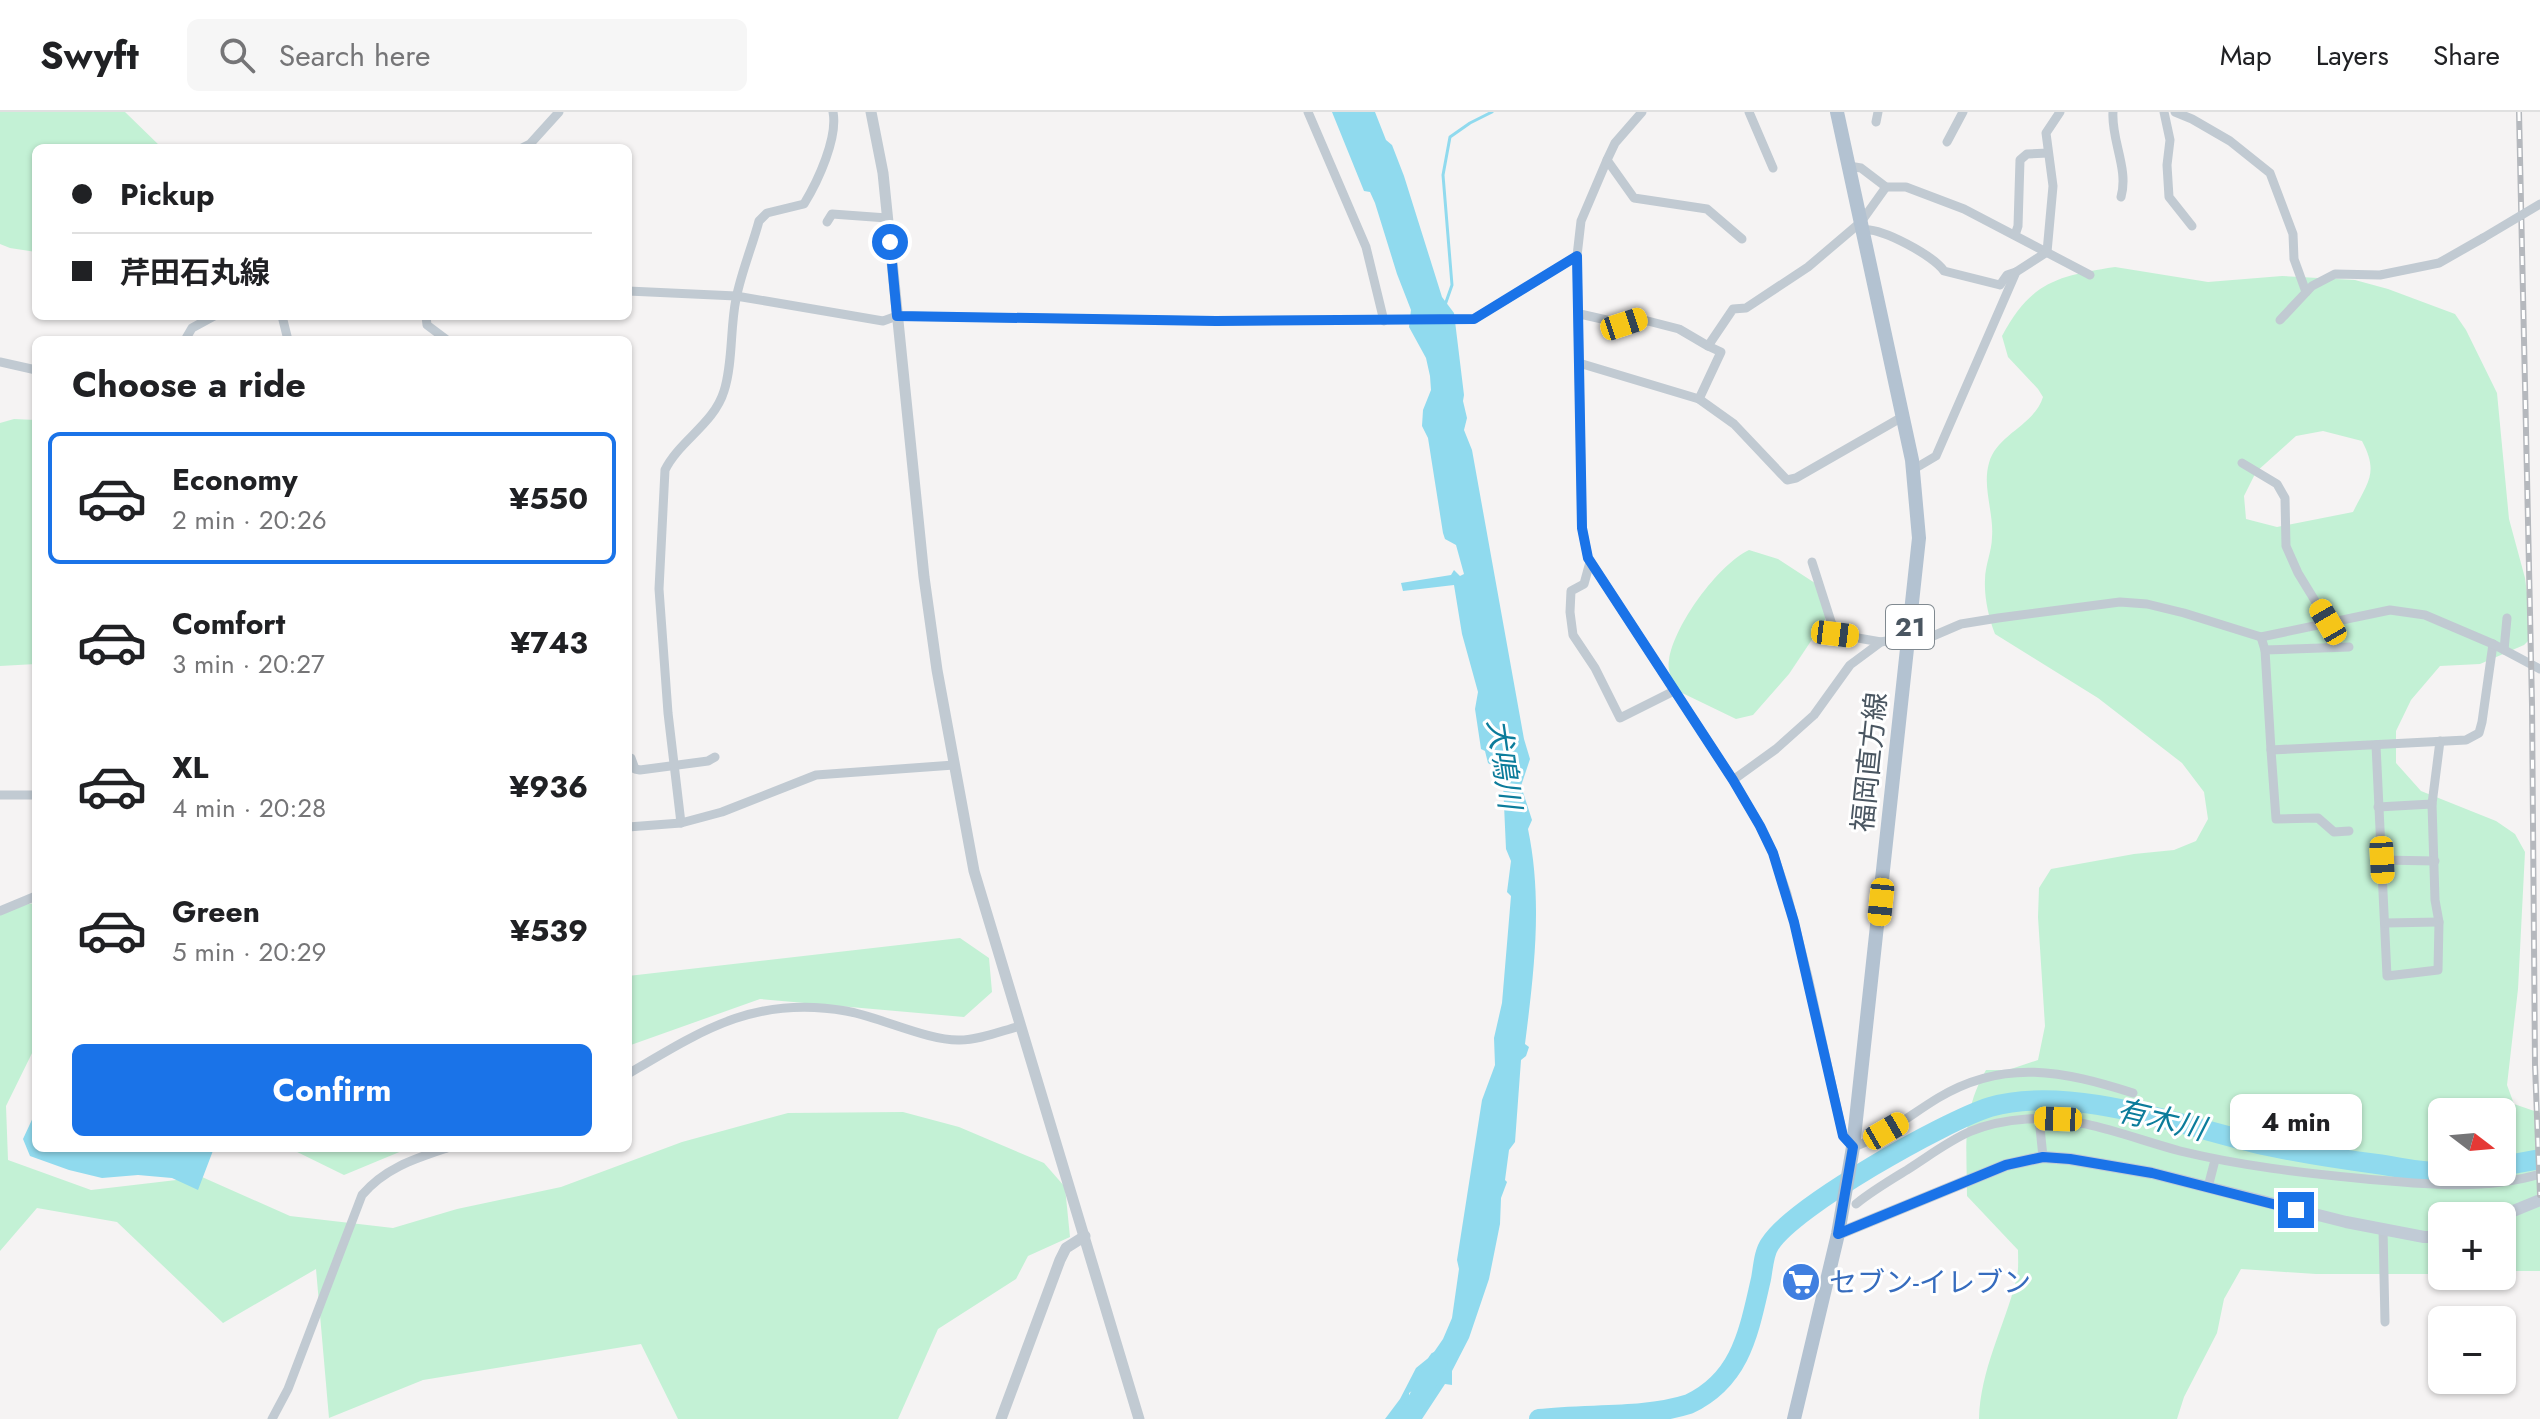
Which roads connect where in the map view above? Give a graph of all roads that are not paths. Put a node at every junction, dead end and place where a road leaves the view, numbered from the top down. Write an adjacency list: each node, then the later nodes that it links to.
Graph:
1 (559, 112): 14 (street)
2 (833, 112): 34 (street)
3 (871, 112): 22 (street)
4 (1308, 112): 40 (street)
5 (1642, 112): 16 (street)
6 (1749, 112): 18 (street)
7 (1837, 112): 17 (main road, 福岡直方線 / 21)
8 (1963, 112): 13 (street)
9 (2060, 112): 15 (street)
10 (2113, 112): 20 (street)
11 (2164, 112): 25 (street)
12 (2175, 112): 33 (street)
13 (1947, 142)
14 (530, 144)
15 (2048, 153): 26 (street); 28 (street)
16 (1607, 160): 27 (street); 29 (street)
17 (1849, 166): 19 (street); 24 (main road, 福岡直方線 / 21)
18 (1773, 168)
19 (1886, 187): 24 (street); 26 (street)
20 (2121, 197)
21 (2540, 204): 33 (street, bridge)
22 (887, 218): 23 (street); 36 (street)
23 (827, 222)
24 (1862, 226): 30 (street); 43 (street); 48 (main road, 福岡直方線 / 21)
25 (2192, 226)
26 (2015, 235): 28 (street)
27 (1742, 239)
28 (2047, 252): 30 (street); 31 (street)
29 (1577, 256): 35 (street); 40 (street)
30 (2016, 272): 50 (street)
31 (2090, 275)
32 (632, 291): 34 (street)
33 (2306, 292): 39 (street)
34 (736, 296): 36 (street); 69 (street)
35 (1580, 314): 43 (street); 45 (street)
36 (897, 316): 40 (street); 70 (street)
37 (207, 320): 41 (street)
38 (426, 320): 42 (street)
39 (2280, 320)
40 (1384, 321)
41 (187, 336)
42 (442, 336)
43 (1708, 346): 47 (street)
44 (0, 362): 46 (street)
45 (1579, 363): 47 (street); 51 (street)
46 (32, 369)
47 (1699, 399): 48 (street)
48 (1904, 416): 50 (main road, 福岡直方線 / 21)
49 (2242, 463): 54 (street)
50 (1914, 469): 57 (main road, 福岡直方線 / 21)
51 (1590, 562): 63 (street); 63 (street)
52 (1812, 562): 56 (street)
53 (2507, 618): 61 (street)
54 (2328, 622): 55 (street); 58 (street)
55 (2261, 637): 57 (street); 60 (street)
56 (1881, 642): 57 (street); 71 (street)
57 (1908, 642): 90 (main road, 福岡直方線 / 21)
58 (2493, 644): 61 (street); 64 (street)
59 (2349, 647): 60 (street)
60 (2265, 650): 66 (street)
61 (2504, 650): 62 (street)
62 (2540, 669)
63 (1674, 691): 71 (street)
64 (2440, 741): 65 (street); 74 (street)
65 (2376, 745): 66 (street); 75 (street)
66 (2271, 750): 78 (street)
67 (715, 757): 69 (street)
68 (632, 761): 69 (street)
69 (674, 764): 76 (street)
70 (954, 765): 76 (street); 85 (street)
71 (1733, 780): 90 (street)
72 (0, 795): 73 (street)
73 (32, 795)
74 (2432, 804): 75 (street); 80 (street)
75 (2378, 807): 79 (street)
76 (681, 823): 77 (street)
77 (632, 827)
78 (2349, 831)
79 (2382, 860): 80 (street); 84 (street)
80 (2435, 861): 83 (street)
81 (32, 898): 82 (street)
82 (0, 911)
83 (2439, 922): 84 (street); 84 (street)
84 (2385, 923)
85 (1020, 1026): 86 (street); 100 (street)
86 (632, 1072)
87 (2133, 1093): 90 (street)
88 (2039, 1118): 91 (street); 92 (street); 96 (street)
89 (436, 1152): 103 (street)
90 (1852, 1153): 99 (main road, 福岡直方線 / 21)
91 (2043, 1157): 94 (main road); 99 (main road)
92 (2215, 1160): 93 (street); 94 (street)
93 (2540, 1174)
94 (2208, 1187): 98 (main road)
95 (2540, 1200): 97 (main road)
96 (1856, 1204)
97 (2516, 1210)
98 (2383, 1229): 101 (main road); 102 (street)
99 (1838, 1234): 106 (main road, 福岡直方線 / 21)
100 (1085, 1236): 104 (street); 105 (street)
101 (2428, 1237)
102 (2385, 1322)
103 (272, 1419)
104 (1001, 1419)
105 (1139, 1419)
106 (1794, 1419)

